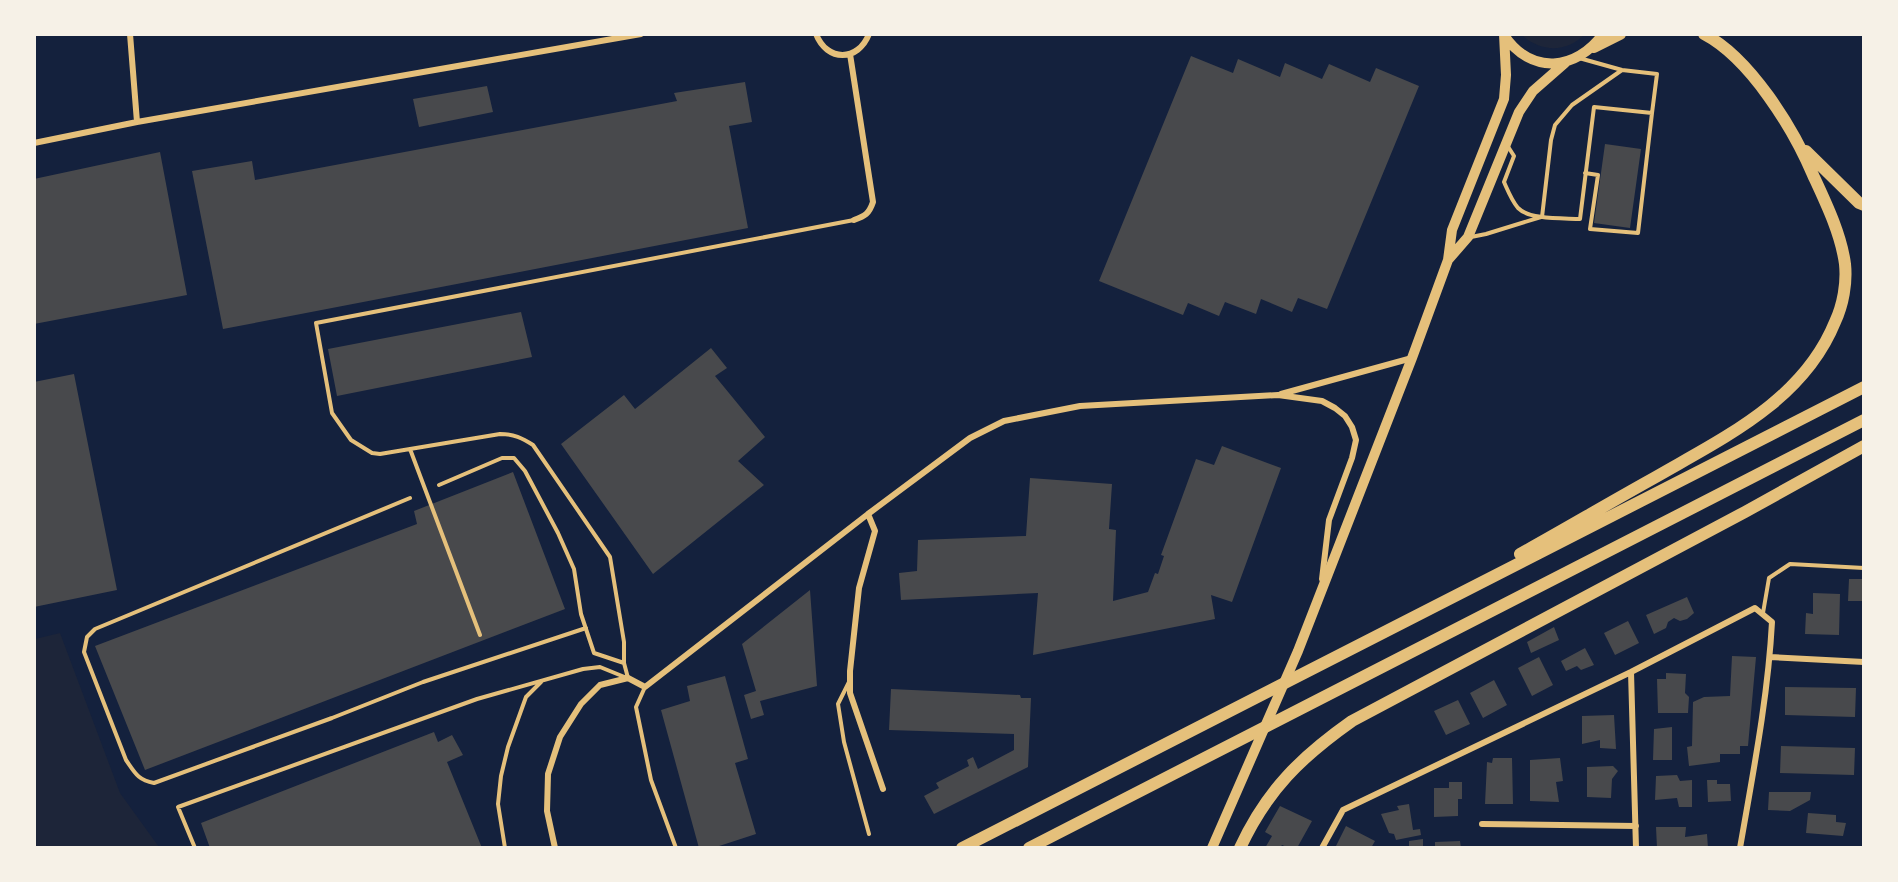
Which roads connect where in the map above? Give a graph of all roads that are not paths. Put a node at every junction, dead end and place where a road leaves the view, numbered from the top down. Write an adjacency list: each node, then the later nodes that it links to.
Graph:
1 (130, 34): 15 (street)
2 (641, 34): 15 (street)
3 (816, 34): 10 (street)
4 (869, 34): 10 (street)
5 (1504, 34): 12 (main road); 24 (main road)
6 (1603, 34): 9 (main road)
7 (1620, 34): 9 (highway)
8 (1704, 34): 18 (highway)
9 (1594, 47): 11 (main road)
10 (850, 54): 22 (street)
11 (1578, 58): 12 (main road); 13 (lane)
12 (1565, 63): 17 (main road)
13 (1622, 70): 14 (lane); 21 (lane)
14 (1652, 113): 19 (lane); 19 (lane)
15 (137, 122): 16 (street)
16 (34, 143)
17 (1506, 144): 21 (lane); 23 (main road)
18 (1800, 145): 20 (highway); 36 (highway)
19 (1585, 173): 21 (lane)
20 (1863, 205)
21 (1542, 217): 23 (lane)
22 (854, 220): 30 (lane)
23 (1468, 237): 24 (main road)
24 (1448, 260): 25 (main road)
25 (1412, 358): 27 (street); 35 (main road)
26 (1863, 387): 36 (highway)
27 (1278, 395): 33 (street); 35 (street)
28 (1863, 420): 57 (highway)
29 (1863, 446): 59 (highway)
30 (410, 449): 39 (lane); 42 (lane)
31 (439, 485): 38 (lane)
32 (410, 498): 38 (lane)
33 (868, 514): 45 (street); 47 (street)
34 (1863, 568): 37 (lane)
35 (1320, 592): 58 (main road)
36 (1443, 603): 56 (highway)
37 (1763, 614): 40 (street); 43 (street)
38 (586, 628): 42 (lane)
39 (480, 635)
40 (1770, 657): 41 (street); 62 (street)
41 (1863, 662)
42 (624, 663): 44 (lane)
43 (1631, 672): 50 (street); 60 (street)
44 (628, 678): 46 (lane); 47 (street); 54 (street)
45 (850, 681): 48 (street); 51 (lane)
46 (542, 682): 52 (lane); 53 (lane)
47 (645, 687): 55 (lane)
48 (883, 789)
49 (1482, 824): 50 (street)
50 (1636, 826): 61 (street)
51 (869, 834)
52 (195, 848)
53 (506, 848)
54 (555, 848)
55 (676, 848)
56 (962, 848)
57 (1029, 848)
58 (1212, 848)
59 (1240, 848)
60 (1322, 848)
61 (1636, 848)
62 (1740, 848)

